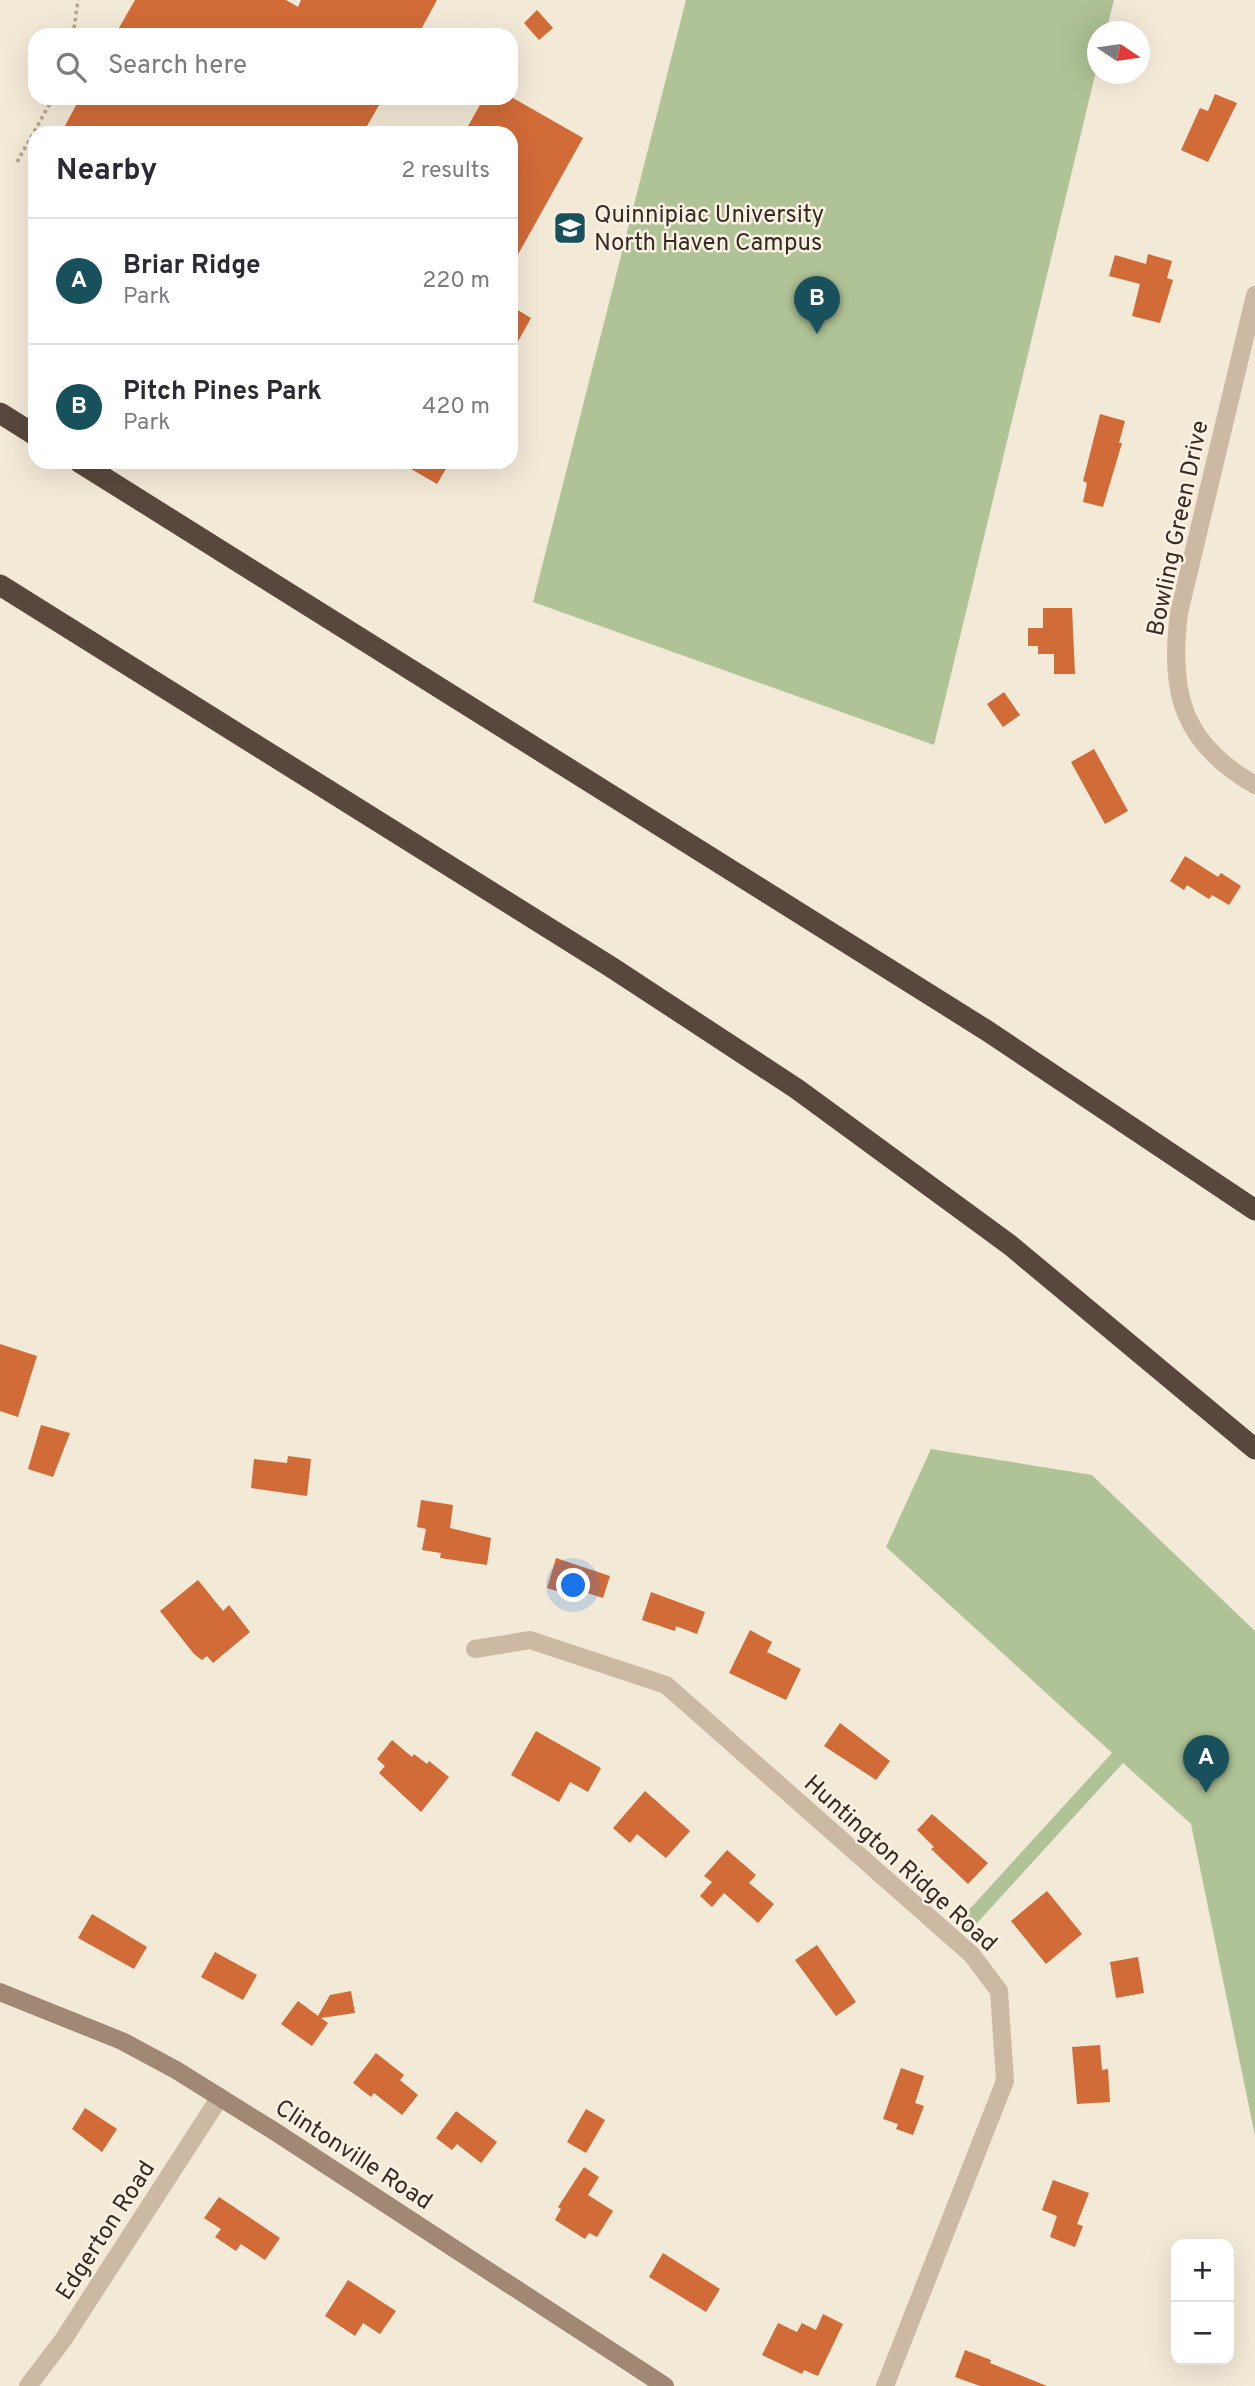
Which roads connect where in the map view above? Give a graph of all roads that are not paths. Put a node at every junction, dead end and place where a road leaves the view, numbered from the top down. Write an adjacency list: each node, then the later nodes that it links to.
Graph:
1 (1255, 295): 6 (street, Bowling Green Drive)
2 (0, 413): 3 (highway)
3 (28, 431)
4 (90, 469): 7 (highway)
5 (0, 585): 8 (highway)
6 (1255, 785)
7 (1255, 1210)
8 (1255, 1449)
9 (475, 1649): 14 (street, Huntington Ridge Road)
10 (0, 1992): 11 (street, Clintonville Road)
11 (220, 2096): 12 (street, Edgerton Road); 13 (street, Clintonville Road)
12 (28, 2386)
13 (665, 2386)
14 (885, 2386)

